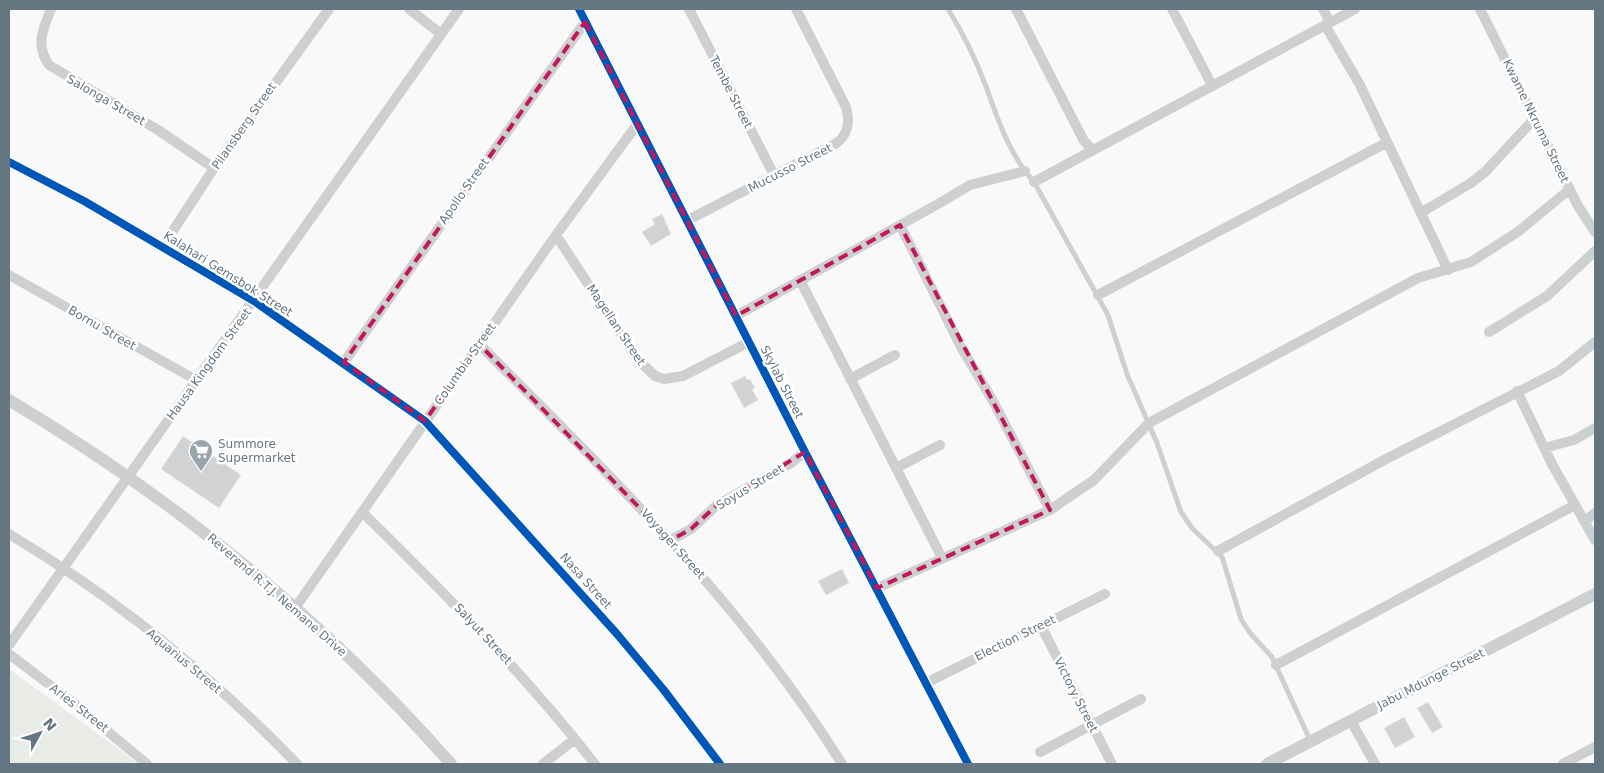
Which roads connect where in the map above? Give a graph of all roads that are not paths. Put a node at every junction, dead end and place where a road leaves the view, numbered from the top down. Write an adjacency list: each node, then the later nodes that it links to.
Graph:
1 (51, 9): 23 (street, Salonga Street)
2 (329, 9): 23 (street, Pilansberg Street)
3 (409, 9): 16 (street)
4 (459, 9): 16 (street, Hausa Kingdom Street)
5 (579, 9): 14 (street, Skylab Street)
6 (688, 9): 25 (street, Tembe Street)
7 (796, 9): 25 (street, Mucusso Street)
8 (948, 9): 24 (lane)
9 (1016, 9): 21 (street)
10 (1172, 9): 17 (street)
11 (1323, 9): 15 (street)
12 (1354, 9): 15 (street)
13 (1480, 9): 18 (street, Kwame Nkruma Street)
14 (585, 22): 19 (street, Skylab Street); 46 (street, Apollo Street)
15 (1327, 24): 17 (street); 20 (street)
16 (441, 34): 39 (street, Hausa Kingdom Street)
17 (1212, 85): 21 (street)
18 (1535, 118): 27 (street, Kwame Nkruma Street); 28 (street)
19 (638, 123): 29 (street, Skylab Street); 32 (street, Columbia Street)
20 (1386, 143): 28 (street); 38 (street)
21 (1092, 148): 26 (street)
22 (9, 162): 33 (street, Kalahari Gemsbok Street)
23 (214, 168): 33 (street, Pilansberg Street)
24 (1024, 171): 26 (lane); 30 (street)
25 (774, 175): 29 (street, Mucusso Street)
26 (1034, 182): 38 (lane)
27 (1570, 189): 31 (street, Kwame Nkruma Street); 35 (street)
28 (1422, 212): 35 (street)
29 (688, 220): 40 (street, Skylab Street)
30 (900, 225): 37 (street); 60 (street)
31 (1595, 232)
32 (556, 235): 42 (street, Magellan Street); 44 (street, Columbia Street)
33 (163, 246): 39 (street, Kalahari Gemsbok Street)
34 (1595, 251): 41 (street)
35 (1448, 270): 52 (street)
36 (9, 275): 48 (street, Bornu Street)
37 (800, 280): 40 (street); 47 (street)
38 (1098, 295): 52 (lane)
39 (254, 301): 46 (street, Kalahari Gemsbok Street); 48 (street, Hausa Kingdom Street)
40 (736, 316): 42 (street, Skylab Street)
41 (1488, 332)
42 (749, 342): 56 (street, Skylab Street)
43 (1595, 342): 49 (street)
44 (480, 344): 51 (street, Columbia Street); 65 (street, Voyager Street)
45 (895, 355): 47 (street)
46 (344, 362): 51 (street, Kalahari Gemsbok Street)
47 (850, 379): 57 (street)
48 (196, 380): 58 (street, Hausa Kingdom Street)
49 (1517, 391): 55 (street); 67 (street)
50 (9, 400): 58 (street, Reverend R.T.J. Nemane Drive)
51 (425, 421): 61 (street, Columbia Street); 91 (street, Nasa Street)
52 (1149, 423): 60 (street); 67 (lane)
53 (1595, 428): 55 (street)
54 (940, 445): 57 (street)
55 (1544, 448): 59 (street)
56 (805, 452): 65 (street, Soyus Street); 70 (street, Skylab Street)
57 (896, 468): 68 (street)
58 (129, 476): 69 (street, Hausa Kingdom Street); 73 (street, Reverend R.T.J. Nemane Drive)
59 (1575, 506): 63 (street); 77 (street)
60 (1050, 510): 68 (street)
61 (362, 512): 73 (street, Columbia Street); 82 (street, Salyut Street)
62 (1595, 513): 63 (street)
63 (1585, 521): 66 (street)
64 (9, 534): 69 (street, Aquarius Street)
65 (671, 540): 92 (street, Voyager Street)
66 (1595, 540)
67 (1218, 551): 77 (lane)
68 (942, 558): 70 (street)
69 (64, 567): 75 (street, Hausa Kingdom Street); 87 (street, Aquarius Street)
70 (877, 588): 78 (street, Skylab Street)
71 (1104, 594): 74 (street, Election Street)
72 (1595, 594): 80 (street, Jabu Mdunge Street)
73 (296, 608): 88 (street, Reverend R.T.J. Nemane Drive)
74 (1041, 626): 78 (street, Election Street); 81 (street, Victory Street)
75 (9, 645)
76 (9, 654): 86 (street, Aries Street)
77 (1276, 665): 83 (lane)
78 (926, 683): 93 (street, Skylab Street)
79 (1141, 698): 81 (street)
80 (1351, 721): 83 (street, Jabu Mdunge Street); 96 (street)
81 (1092, 725): 85 (street); 94 (street, Victory Street)
82 (575, 739): 89 (street); 90 (street, Salyut Street)
83 (1311, 742): 95 (street, Jabu Mdunge Street)
84 (1595, 747): 97 (street)
85 (1040, 752)
86 (147, 764)
87 (297, 764)
88 (450, 764)
89 (543, 764)
90 (595, 764)
91 (720, 764)
92 (842, 764)
93 (968, 764)
94 (1112, 764)
95 (1267, 764)
96 (1374, 764)
97 (1563, 764)

